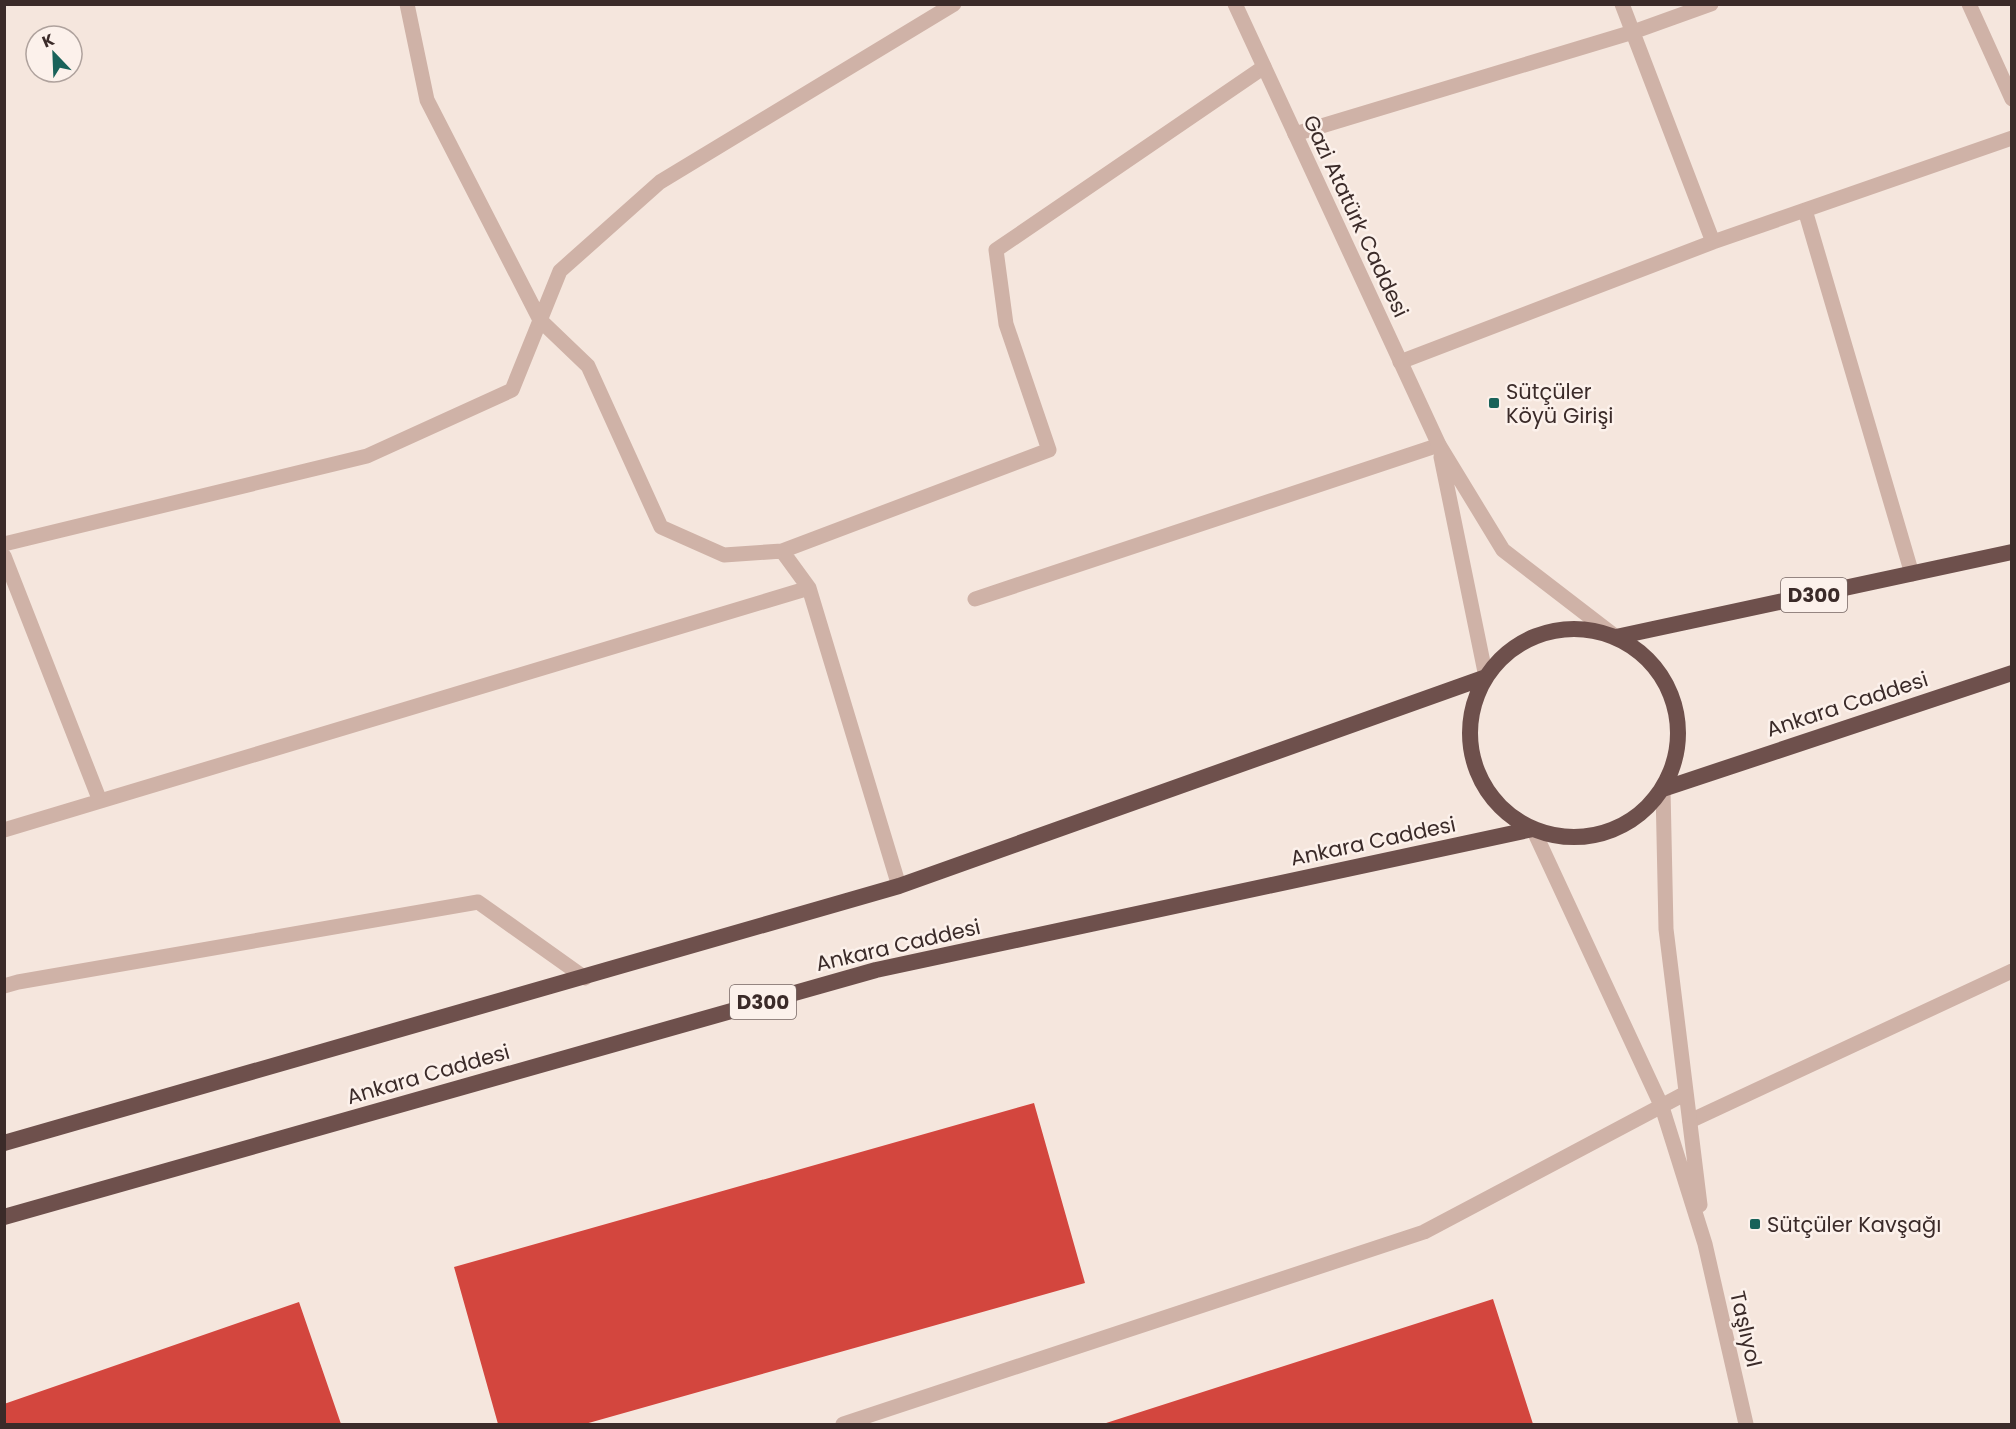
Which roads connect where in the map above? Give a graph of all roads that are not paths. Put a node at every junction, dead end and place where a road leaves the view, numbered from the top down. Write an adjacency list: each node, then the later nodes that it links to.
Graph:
1 (407, 4): 14 (street)
2 (954, 4): 14 (street)
3 (1236, 4): 8 (street, Gazi Atatürk Caddesi)
4 (1622, 4): 7 (street)
5 (1711, 4): 7 (street)
6 (1969, 4): 9 (street)
7 (1633, 32): 10 (street); 13 (street)
8 (1264, 67): 10 (street, Gazi Atatürk Caddesi); 18 (street)
9 (2012, 99)
10 (1295, 134): 15 (street, Gazi Atatürk Caddesi)
11 (2012, 138): 12 (street)
12 (1805, 210): 13 (street); 21 (street)
13 (1713, 242): 15 (street)
14 (540, 320): 17 (street); 18 (street)
15 (1400, 362): 16 (street, Gazi Atatürk Caddesi)
16 (1439, 445): 23 (street); 24 (street); 26 (street)
17 (4, 544)
18 (782, 551): 22 (street)
19 (2012, 552): 21 (highway, Ankara Caddesi / D300)
20 (4, 556): 28 (street)
21 (1912, 574): 24 (highway, Ankara Caddesi / D300)
22 (809, 588): 28 (street); 31 (street)
23 (975, 600)
24 (1616, 637): 26 (highway, Ankara Caddesi / D300); 27 (highway, Ankara Caddesi)
25 (2012, 673): 27 (highway, Ankara Caddesi)
26 (1486, 677): 29 (highway, Ankara Caddesi); 31 (highway, Ankara Caddesi / D300)
27 (1663, 789): 29 (highway, Ankara Caddesi / D300); 35 (street)
28 (100, 801): 30 (street)
29 (1533, 829): 36 (street); 39 (highway, Ankara Caddesi / D300)
30 (4, 830)
31 (899, 886): 33 (highway, Ankara Caddesi / D300)
32 (2012, 971): 37 (street)
33 (585, 978): 34 (street); 38 (highway, Ankara Caddesi / D300)
34 (4, 986)
35 (1686, 1093): 36 (street); 37 (street)
36 (1662, 1107): 40 (street); 41 (street)
37 (1689, 1121): 40 (street)
38 (4, 1143)
39 (4, 1217)
40 (1705, 1244): 42 (street, Taşlıyol)
41 (843, 1425)
42 (1746, 1425)

